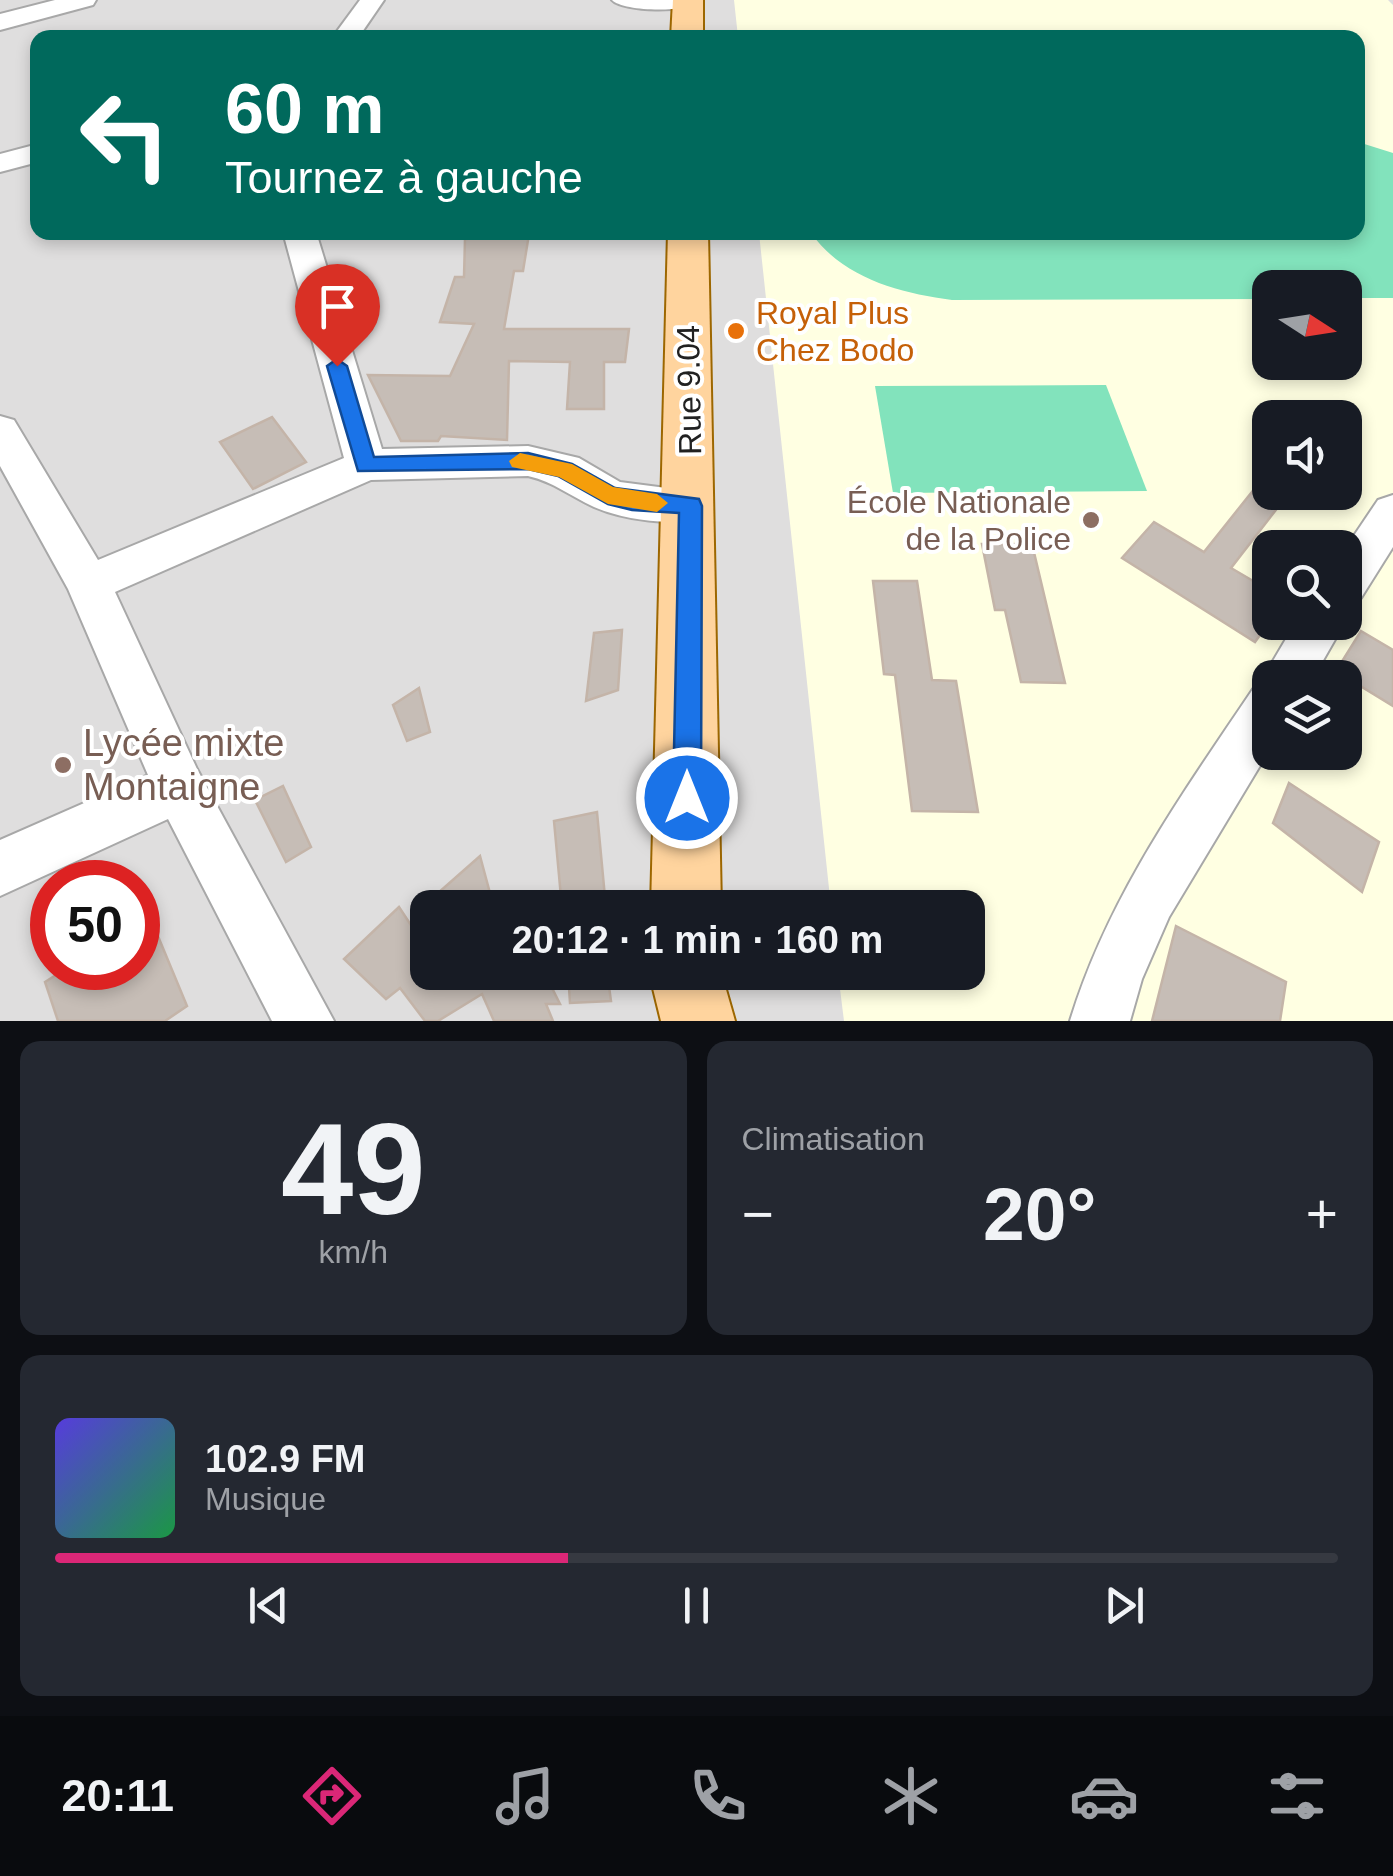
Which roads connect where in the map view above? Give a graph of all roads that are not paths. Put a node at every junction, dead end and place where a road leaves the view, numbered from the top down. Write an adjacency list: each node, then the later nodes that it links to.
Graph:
1 (84, 0): 5 (street)
2 (372, 0): 6 (street)
3 (624, 0): 4 (street)
4 (688, 0): 7 (main road)
5 (0, 22)
6 (351, 30)
7 (688, 30)
8 (30, 154): 9 (street)
9 (0, 163)
10 (301, 240): 13 (street)
11 (688, 240): 14 (main road, Rue 9.04)
12 (5, 452): 17 (street)
13 (366, 465): 14 (street); 17 (street)
14 (690, 506): 21 (main road, Rue 9.04)
15 (1393, 512): 16 (street)
16 (1362, 559)
17 (88, 584): 19 (street)
18 (1252, 734): 27 (street)
19 (179, 788): 20 (street); 24 (street)
20 (0, 868)
21 (686, 890)
22 (680, 990): 25 (main road)
23 (690, 990): 26 (main road)
24 (300, 1014)
25 (672, 1021)
26 (698, 1021)
27 (1100, 1021)

